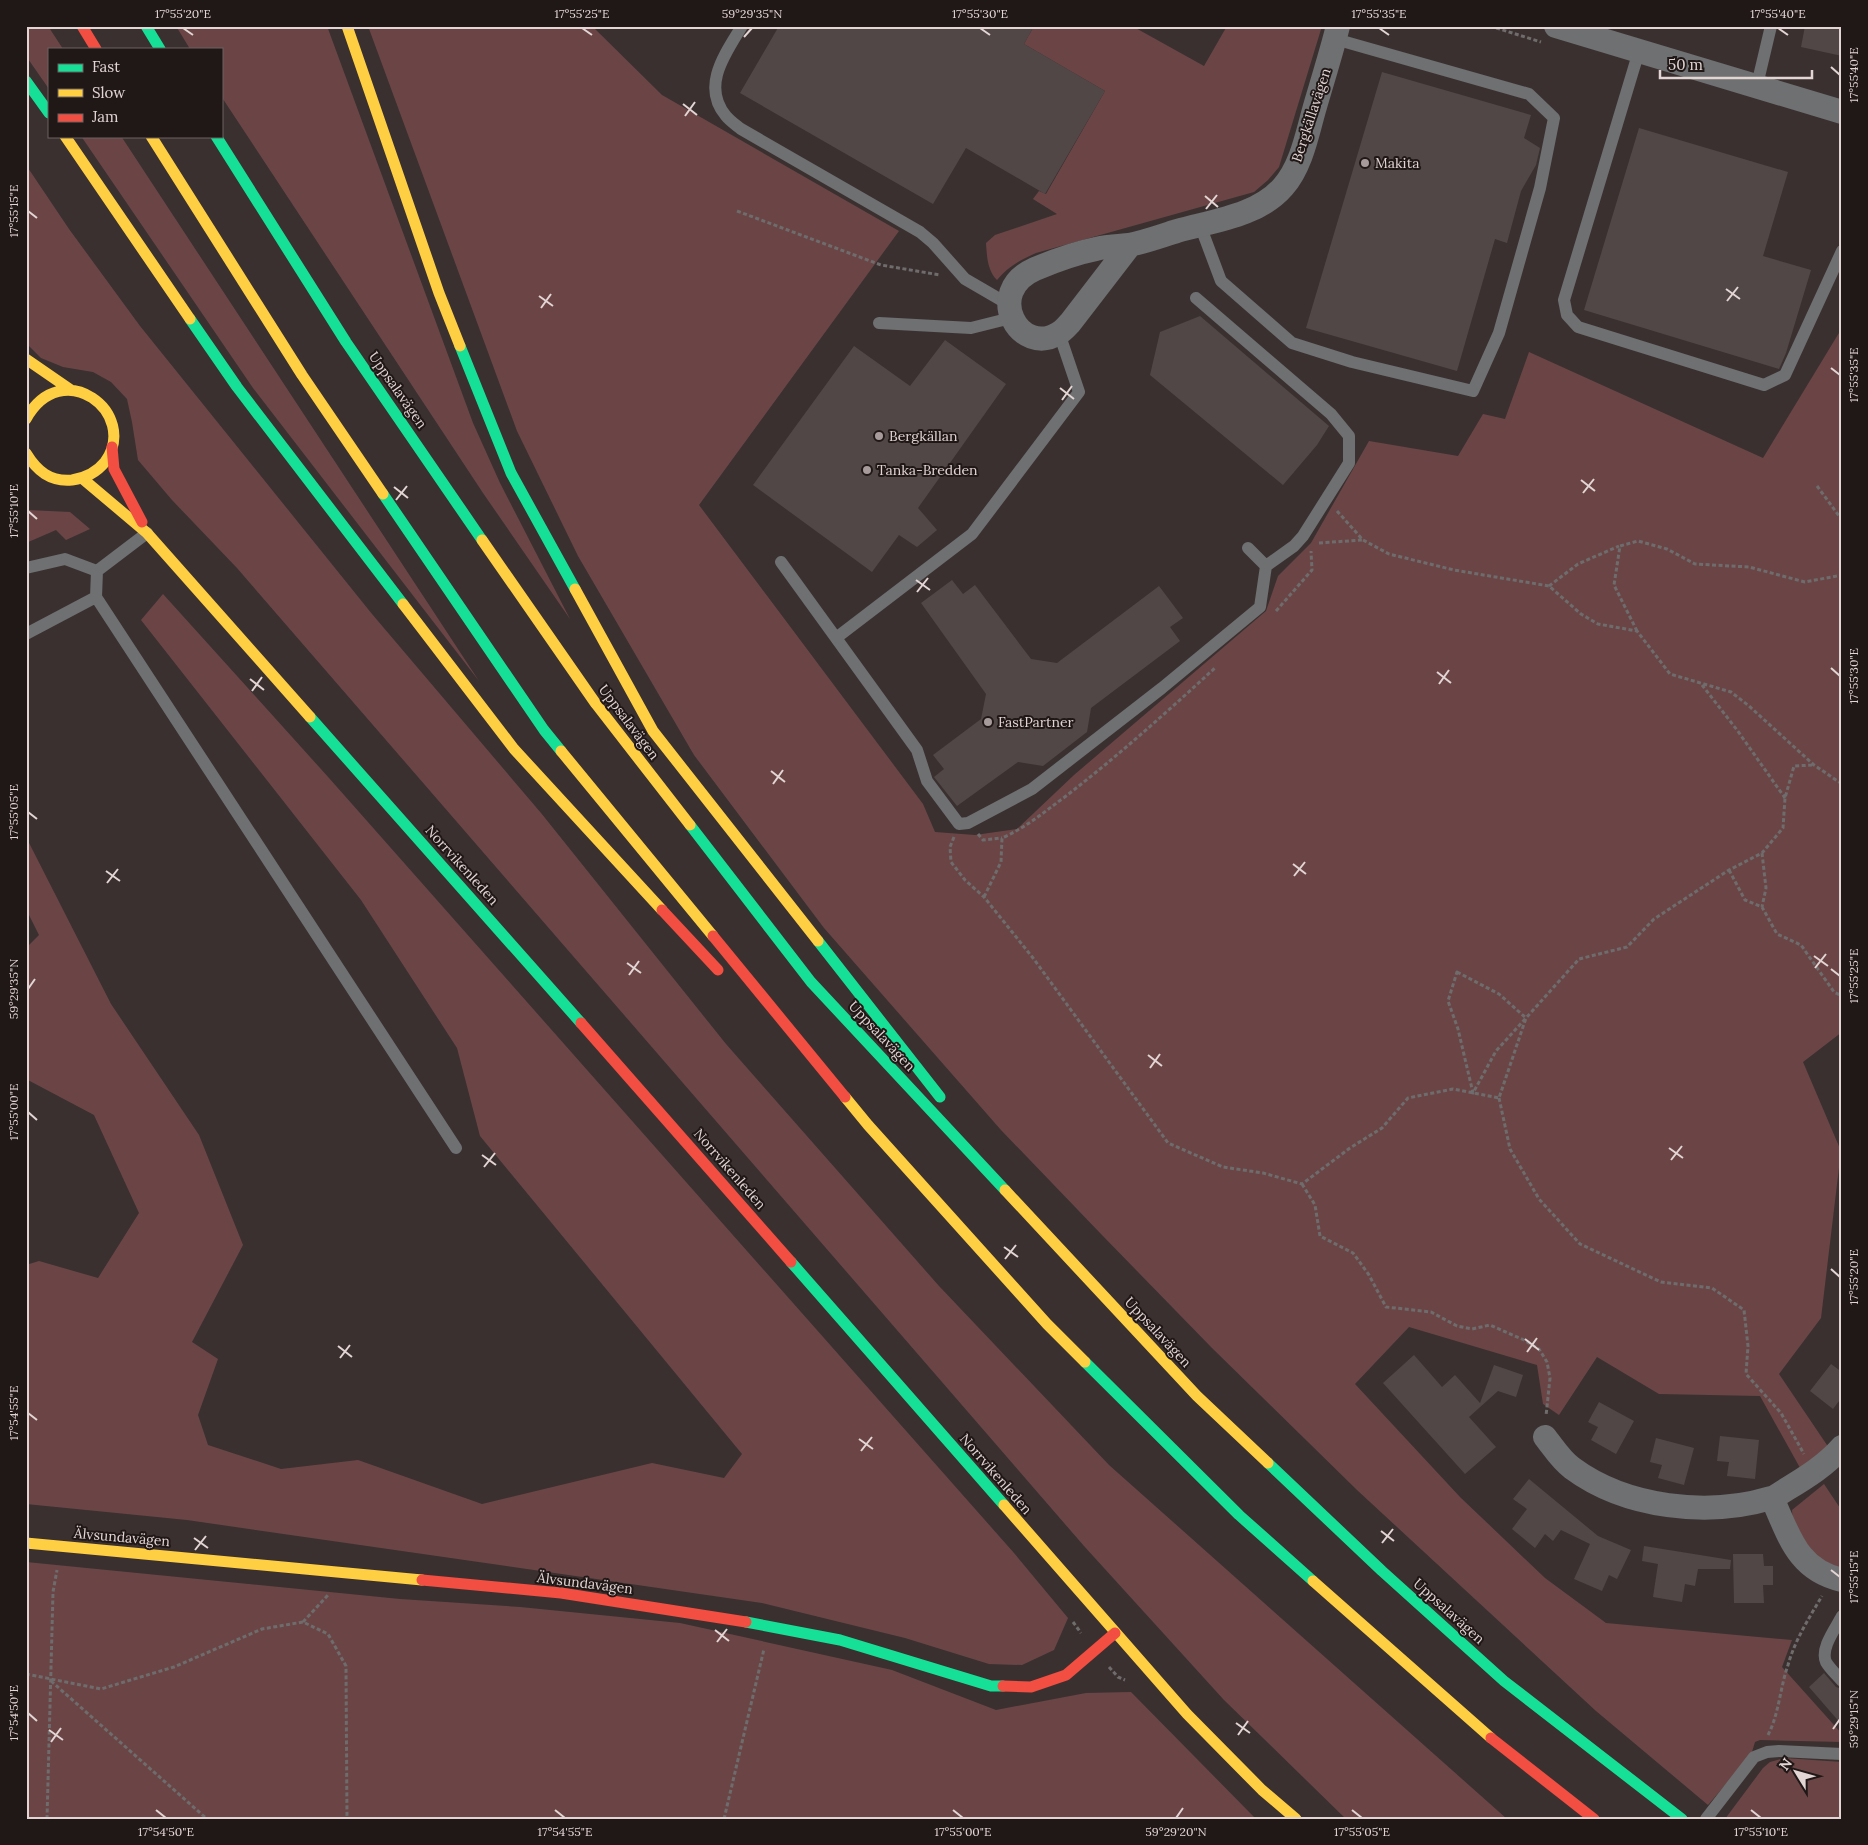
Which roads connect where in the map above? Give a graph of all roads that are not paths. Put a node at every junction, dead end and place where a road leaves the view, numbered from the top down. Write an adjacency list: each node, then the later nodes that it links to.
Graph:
1 (82, 26): 8 (main road)
2 (146, 26): 9 (main road)
3 (347, 26): 44 (main road)
4 (742, 26): 22 (lane)
5 (1556, 26): 10 (street)
6 (1771, 26): 12 (lane)
7 (1337, 32): 18 (street, Bergkällavägen); 18 (lane)
8 (95, 48)
9 (159, 48)
10 (1639, 51): 12 (street); 20 (lane)
11 (26, 81): 13 (main road)
12 (1757, 85): 14 (street)
13 (48, 112)
14 (1842, 112)
15 (66, 138): 42 (main road)
16 (153, 138): 45 (main road)
17 (217, 138): 48 (main road, Uppsalavägen)
18 (1200, 225): 19 (street, Bergkällavägen)
19 (1130, 245): 22 (street, Bergkällavägen); 24 (street)
20 (1842, 252)
21 (1196, 298): 36 (lane)
22 (1010, 311): 23 (lane); 24 (street)
23 (878, 323)
24 (1059, 334): 41 (lane)
25 (26, 359): 26 (main road, Norrvikenleden)
26 (71, 390): 27 (main road); 28 (main road, Norrvikenleden)
27 (26, 419)
28 (112, 448): 32 (main road); 33 (main road, Norrvikenleden)
29 (26, 453): 30 (main road)
30 (52, 478): 31 (main road); 32 (main road)
31 (35, 479)
32 (83, 479): 33 (main road, Norrvikenleden)
33 (147, 533): 38 (lane); 55 (main road, Norrvikenleden)
34 (1248, 548): 36 (lane)
35 (781, 562): 41 (lane)
36 (1266, 566): 41 (lane)
37 (26, 568): 38 (lane)
38 (97, 572): 39 (lane)
39 (96, 596): 40 (lane); 47 (lane)
40 (26, 634)
41 (836, 638)
42 (728, 980)
43 (774, 1029): 45 (main road)
44 (946, 1105)
45 (868, 1125): 59 (main road)
46 (971, 1136): 48 (main road)
47 (456, 1148)
48 (1056, 1246): 60 (main road, Uppsalavägen)
49 (1545, 1437): 51 (street)
50 (1842, 1448): 51 (street)
51 (1772, 1498): 53 (street)
52 (26, 1543): 55 (main road, Älvsundavägen)
53 (1837, 1579)
54 (1842, 1616): 56 (lane)
55 (1115, 1633): 58 (main road, Norrvikenleden)
56 (1842, 1681)
57 (1842, 1754): 61 (lane)
58 (1296, 1819)
59 (1594, 1819)
60 (1682, 1819)
61 (1706, 1819)

